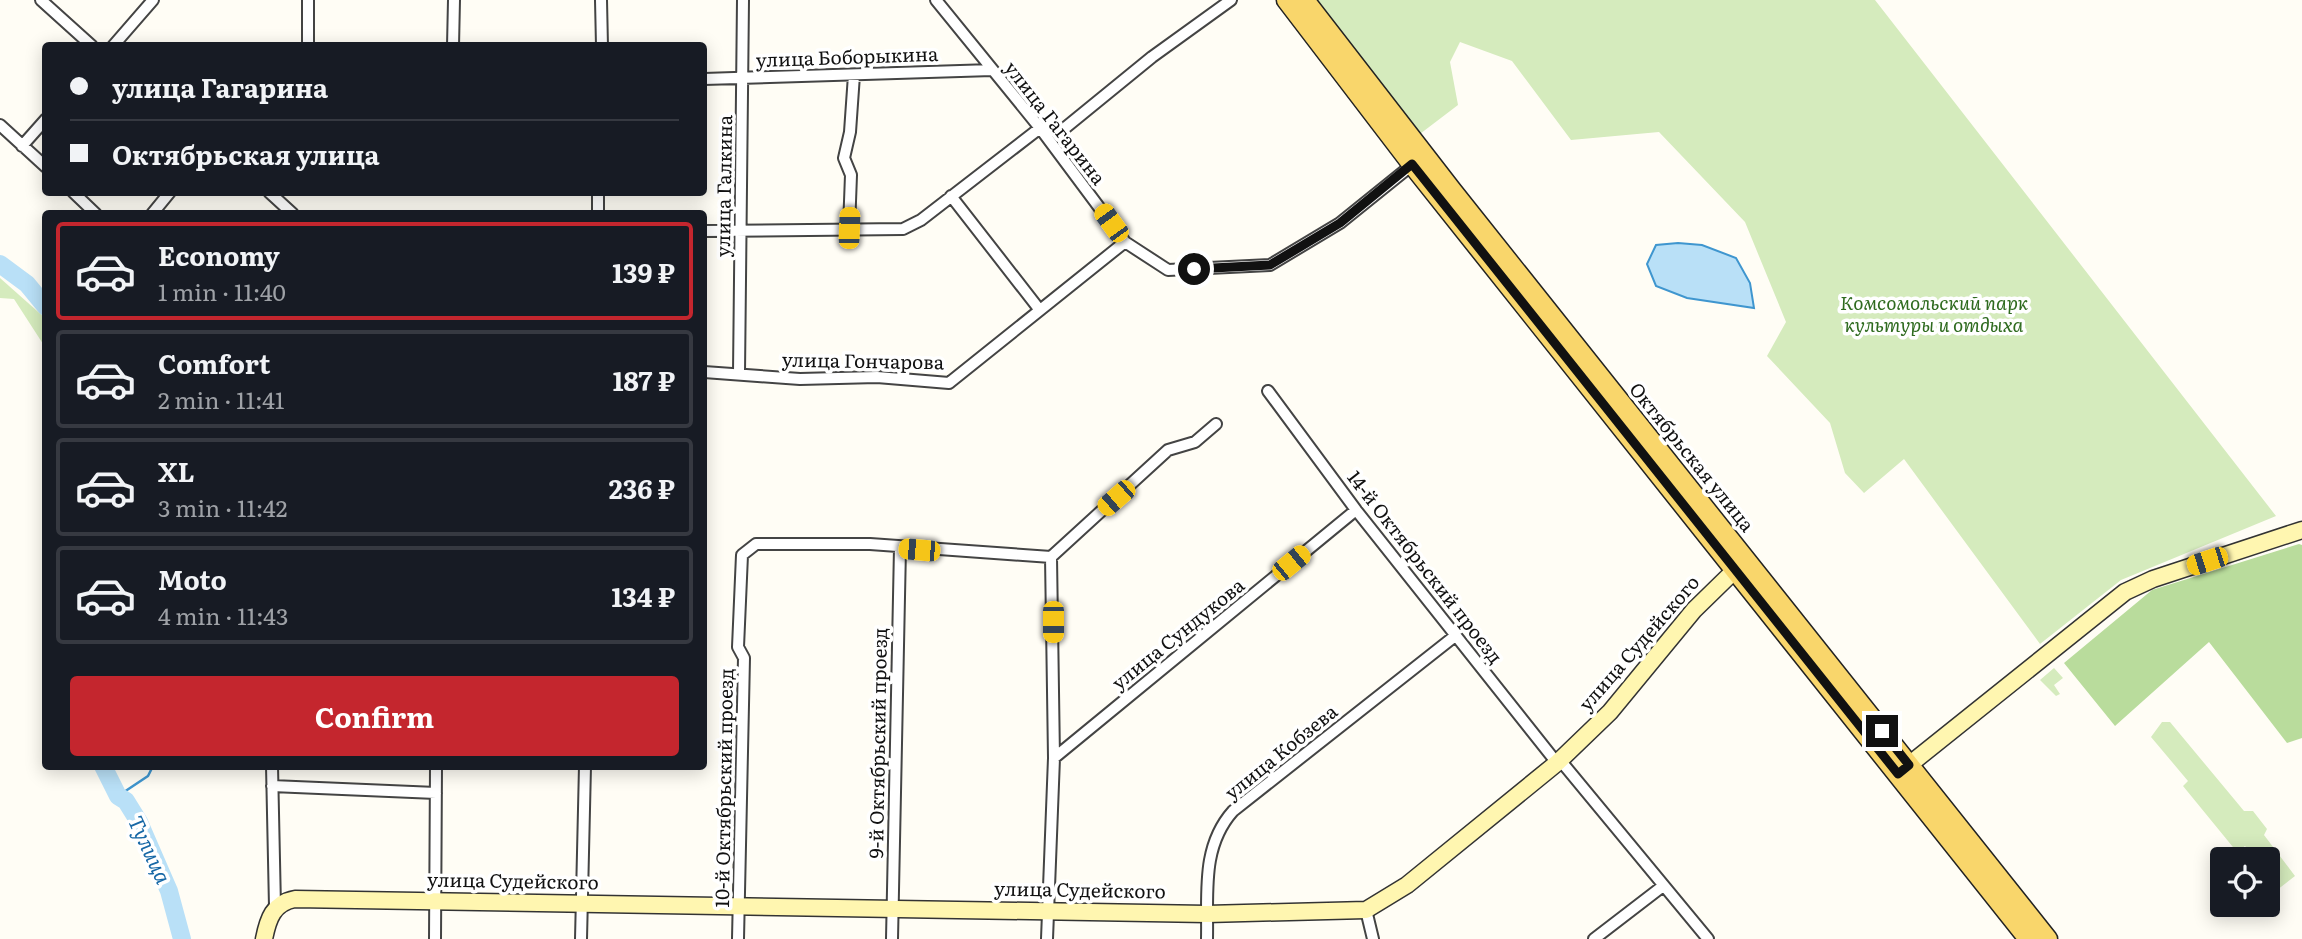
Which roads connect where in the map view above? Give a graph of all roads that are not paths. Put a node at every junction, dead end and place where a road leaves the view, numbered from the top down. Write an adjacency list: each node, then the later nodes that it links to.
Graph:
1 (41, 0): 11 (street)
2 (153, 0): 12 (street)
3 (308, 0): 13 (street)
4 (454, 0): 14 (street)
5 (601, 0): 15 (street)
6 (743, 0): 18 (street, улица Галкина)
7 (936, 0): 16 (street, улица Гагарина)
8 (1231, 0): 22 (street)
9 (1286, 0): 25 (main road, Октябрьская улица)
10 (1305, 0): 46 (main road, Октябрьская улица)
11 (88, 42)
12 (116, 42)
13 (307, 42)
14 (453, 42)
15 (602, 42)
16 (992, 70): 17 (street, улица Боборыкина); 22 (street, улица Гагарина)
17 (854, 75): 18 (street, улица Боборыкина); 33 (street)
18 (743, 78): 19 (street, улица Боборыкина); 35 (street, улица Галкина)
19 (707, 79)
20 (42, 124): 23 (street)
21 (0, 125): 23 (street)
22 (1040, 128): 29 (street); 36 (street, улица Гагарина)
23 (22, 146): 24 (street)
24 (42, 164)
25 (1412, 164): 36 (street, улица Гагарина); 46 (main road, Октябрьская улица)
26 (77, 196): 30 (street)
27 (167, 196): 31 (street)
28 (273, 196): 32 (street)
29 (951, 196): 33 (street); 37 (street)
30 (92, 210)
31 (155, 210)
32 (289, 210)
33 (849, 228): 35 (street)
34 (707, 231): 35 (street)
35 (741, 231): 39 (street, улица Галкина)
36 (1125, 242): 37 (street, улица Гончарова)
37 (1039, 309): 39 (street, улица Гончарова)
38 (707, 372): 39 (street, улица Гончарова)
39 (739, 373)
40 (1268, 391): 42 (street, 14-й Октябрьский проезд)
41 (1216, 424): 45 (street)
42 (1356, 510): 47 (street, 14-й Октябрьский проезд); 48 (street, улица Сундукова)
43 (2302, 530): 50 (street)
44 (900, 548): 45 (street); 60 (street, 10-й Октябрьский проезд); 61 (street, 9-й Октябрьский проезд)
45 (1051, 557): 48 (street)
46 (1741, 565): 49 (street, улица Судейского); 50 (main road, Октябрьская улица)
47 (1455, 636): 49 (street, 14-й Октябрьский проезд); 64 (street, улица Кобзева)
48 (1054, 758): 63 (street)
49 (1558, 761): 56 (street, 14-й Октябрьский проезд); 62 (street, улица Судейского)
50 (1903, 769): 75 (main road, Октябрьская улица); 76 (main road, Октябрьская улица)
51 (272, 770): 54 (street)
52 (436, 770): 55 (street)
53 (585, 770): 58 (street)
54 (272, 786): 55 (street); 59 (street)
55 (436, 793): 57 (street)
56 (1662, 886): 73 (street); 74 (street, 14-й Октябрьский проезд)
57 (436, 902): 58 (street, улица Судейского); 59 (street, улица Судейского); 66 (street)
58 (582, 903): 60 (street, улица Судейского); 67 (street)
59 (275, 907): 65 (street)
60 (738, 907): 61 (street, улица Судейского); 68 (street, 10-й Октябрьский проезд)
61 (892, 908): 63 (street, улица Судейского); 69 (street, 9-й Октябрьский проезд)
62 (1366, 910): 64 (street, улица Судейского); 72 (street)
63 (1048, 911): 64 (street, улица Судейского); 70 (street)
64 (1208, 914): 71 (street, улица Кобзева)
65 (264, 939)
66 (435, 939)
67 (581, 939)
68 (738, 939)
69 (892, 939)
70 (1047, 939)
71 (1207, 939)
72 (1373, 939)
73 (1594, 939)
74 (1708, 939)
75 (2028, 939)
76 (2049, 939)

